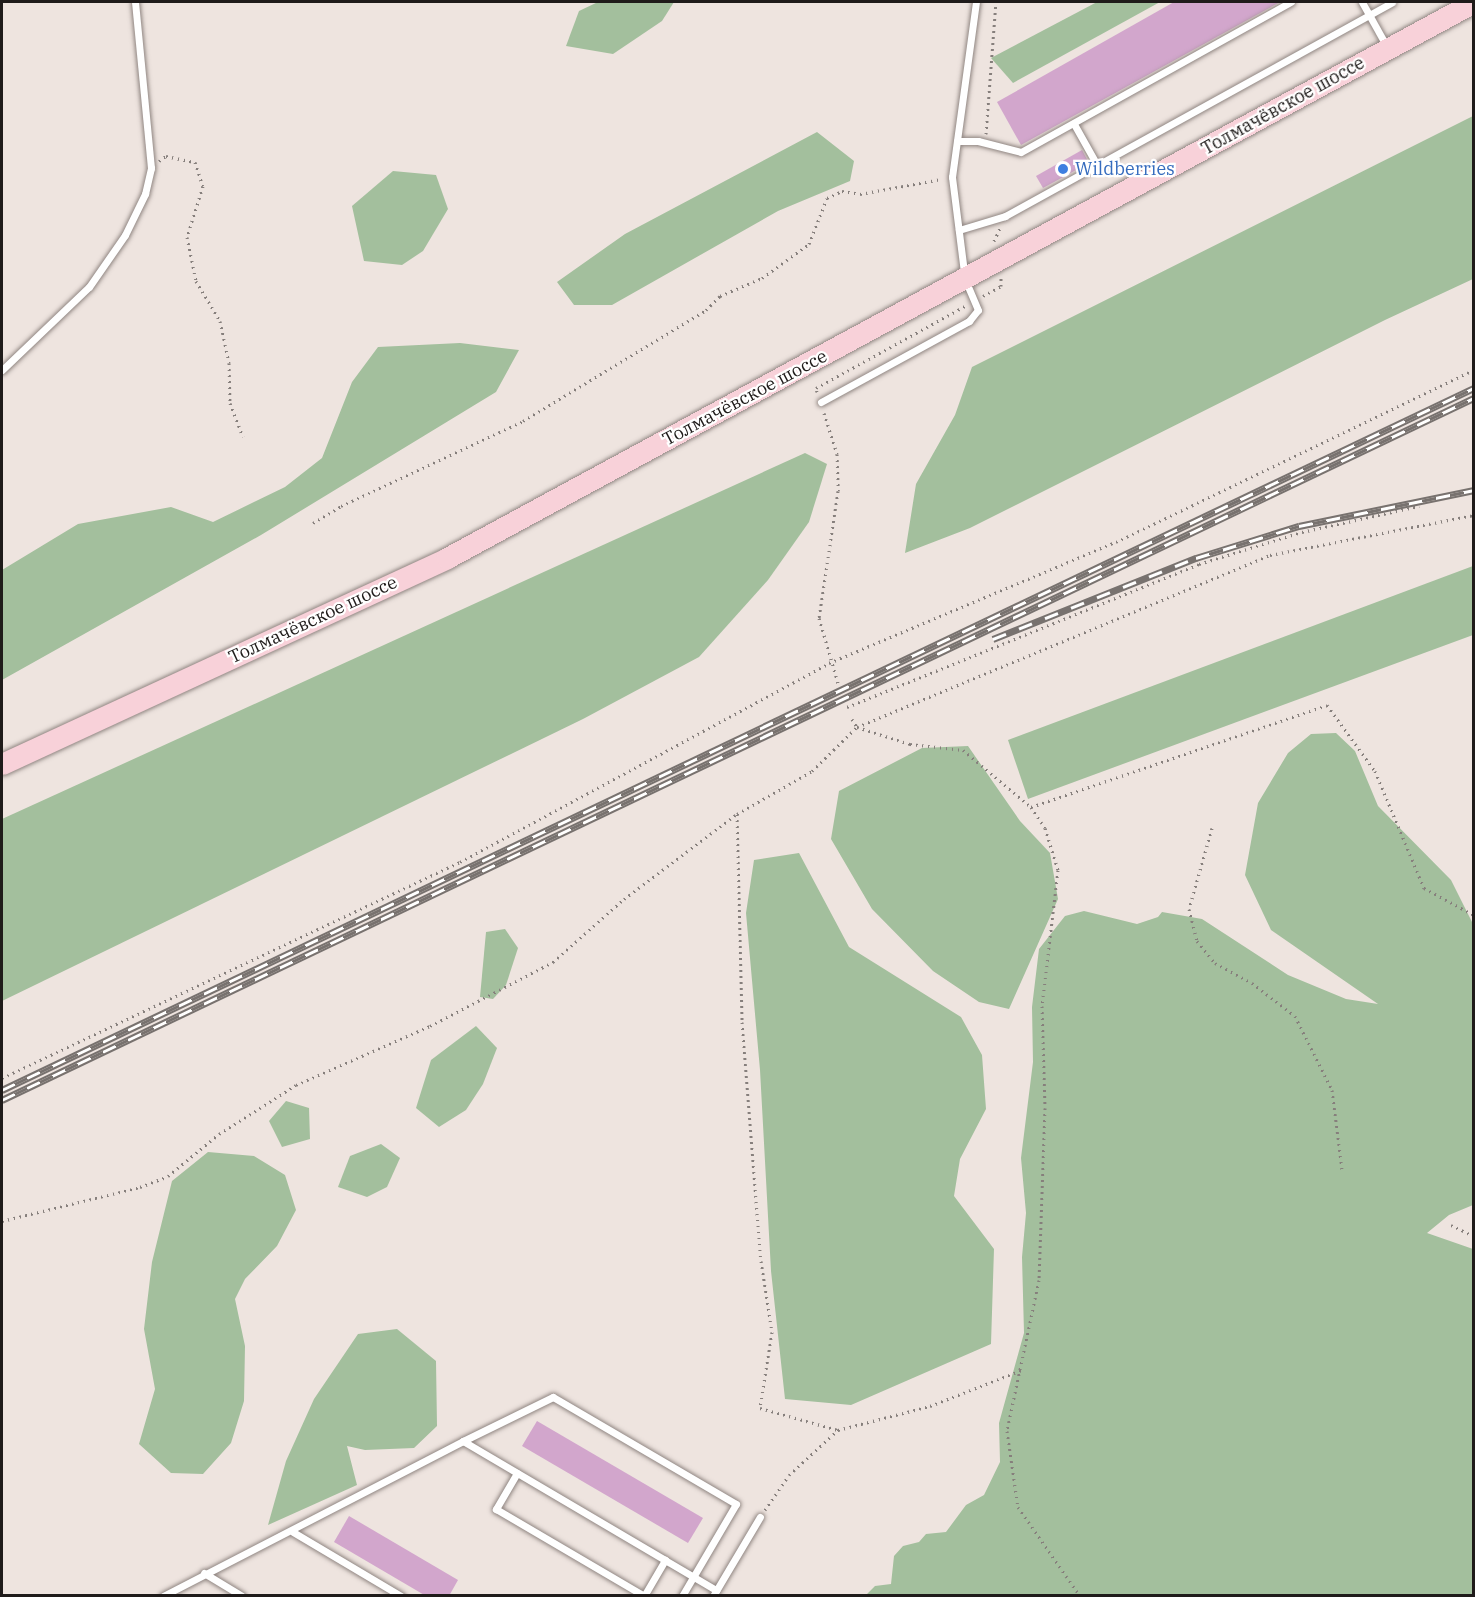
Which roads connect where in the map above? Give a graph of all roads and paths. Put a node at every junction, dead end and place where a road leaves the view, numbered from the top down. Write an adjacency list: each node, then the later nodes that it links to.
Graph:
1 (135, 2): 14 (lane)
2 (976, 2): 11 (lane)
3 (996, 2): 12 (path)
4 (1291, 2): 10 (lane)
5 (1362, 2): 8 (lane)
6 (1392, 2): 8 (lane)
7 (1473, 2): 9 (main road, Толмачёвское шоссе)
8 (1369, 14): 9 (lane); 13 (lane)
9 (1389, 49): 17 (main road, Толмачёвское шоссе)
10 (1074, 124): 12 (lane); 13 (lane)
11 (957, 141): 12 (lane); 15 (lane)
12 (985, 143)
13 (1097, 165): 16 (lane)
14 (151, 168): 18 (lane); 22 (path)
15 (952, 177): 16 (lane); 25 (path)
16 (959, 230): 17 (lane)
17 (965, 280): 21 (lane); 31 (main road, Толмачёвское шоссе)
18 (2, 370)
19 (1473, 370): 26 (path)
20 (816, 388): 21 (path)
21 (820, 402): 26 (path)
22 (243, 437)
23 (1419, 506): 28 (path)
24 (1473, 515): 30 (path)
25 (313, 523)
26 (829, 663): 27 (path); 36 (path)
27 (838, 683)
28 (847, 707)
29 (852, 718): 30 (path)
30 (857, 727): 32 (path); 33 (path)
31 (2, 764)
32 (1031, 807): 35 (path); 41 (path)
33 (737, 814): 38 (path); 42 (path)
34 (1212, 828): 37 (path)
35 (1473, 915)
36 (2, 1078)
37 (1342, 1169)
38 (2, 1221)
39 (1451, 1226): 40 (path)
40 (1473, 1236)
41 (1022, 1370): 42 (path); 55 (path)
42 (838, 1430): 45 (path)
43 (463, 1442): 44 (lane); 46 (lane); 49 (lane)
44 (517, 1473): 47 (lane); 47 (lane)
45 (760, 1517): 50 (lane)
46 (293, 1532): 48 (lane); 53 (lane)
47 (665, 1560): 49 (lane)
48 (204, 1573): 51 (lane); 52 (lane)
49 (694, 1576): 50 (lane); 54 (lane)
50 (715, 1593)
51 (163, 1596)
52 (242, 1596)
53 (401, 1596)
54 (682, 1596)
55 (1080, 1596)

